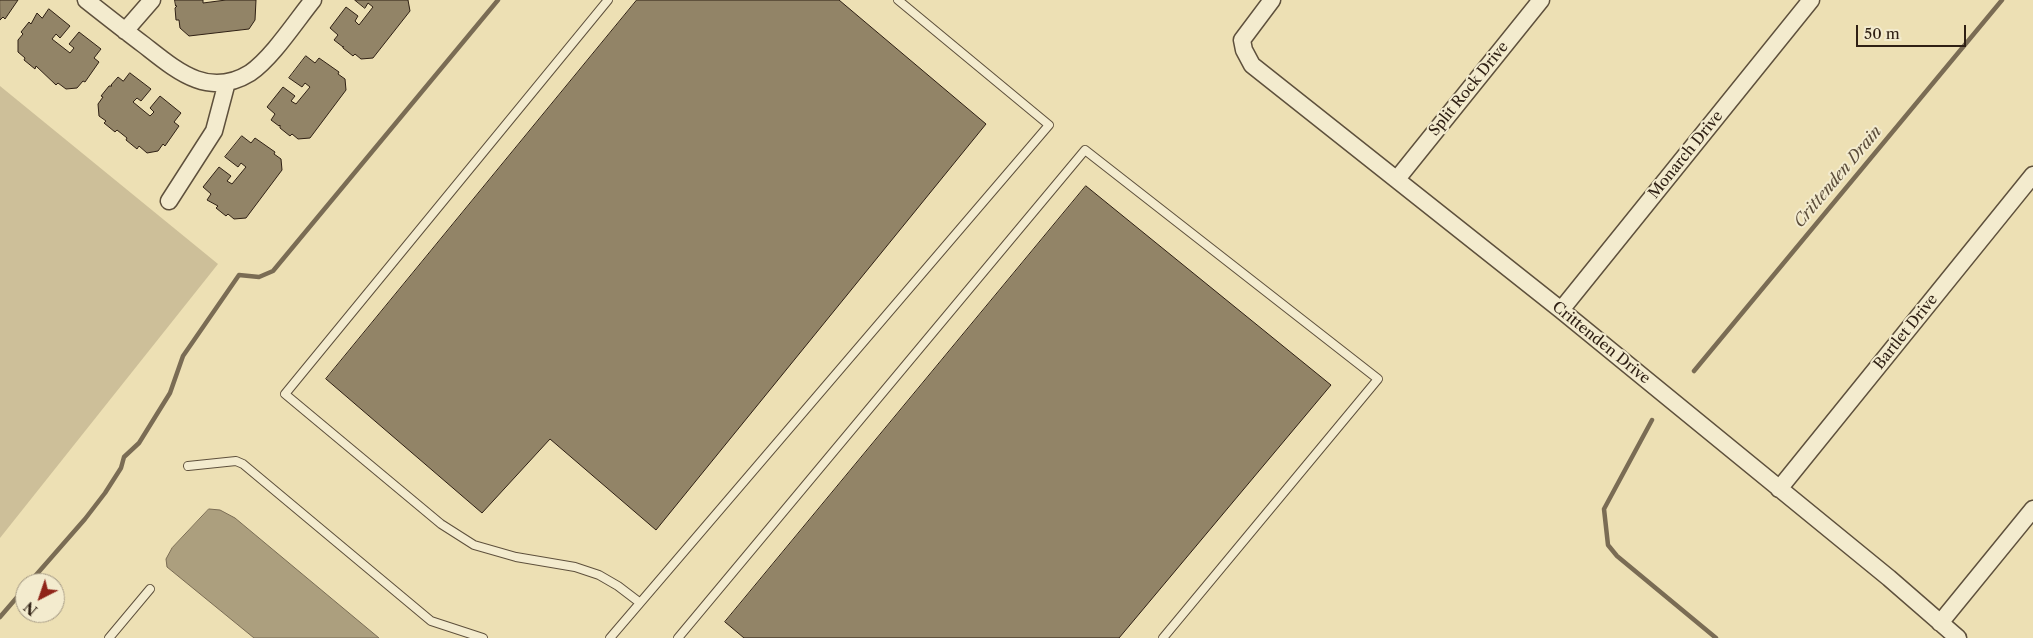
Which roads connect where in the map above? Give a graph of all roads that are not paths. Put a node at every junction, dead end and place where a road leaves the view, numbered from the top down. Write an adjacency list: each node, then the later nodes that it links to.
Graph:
1 (86, 0): 9 (street)
2 (152, 0): 9 (street)
3 (312, 0): 10 (street)
4 (608, 0): 19 (lane)
5 (898, 0): 19 (lane)
6 (1272, 0): 12 (street, Crittenden Drive)
7 (1540, 0): 12 (street, Split Rock Drive)
8 (1811, 0): 14 (street, Monarch Drive)
9 (125, 31): 10 (street)
10 (227, 82): 13 (street)
11 (2033, 175): 16 (street, Bartlet Drive)
12 (1397, 179): 14 (street, Crittenden Drive)
13 (169, 201)
14 (1561, 310): 16 (street, Crittenden Drive)
15 (188, 466): 23 (lane)
16 (1779, 489): 20 (street, Crittenden Drive)
17 (2033, 509): 20 (street)
18 (150, 589): 22 (lane)
19 (639, 602): 24 (lane)
20 (1940, 624): 26 (street, Crittenden Drive)
21 (681, 637): 25 (lane)
22 (109, 638)
23 (482, 638)
24 (610, 638)
25 (1163, 638)
26 (1958, 638)

